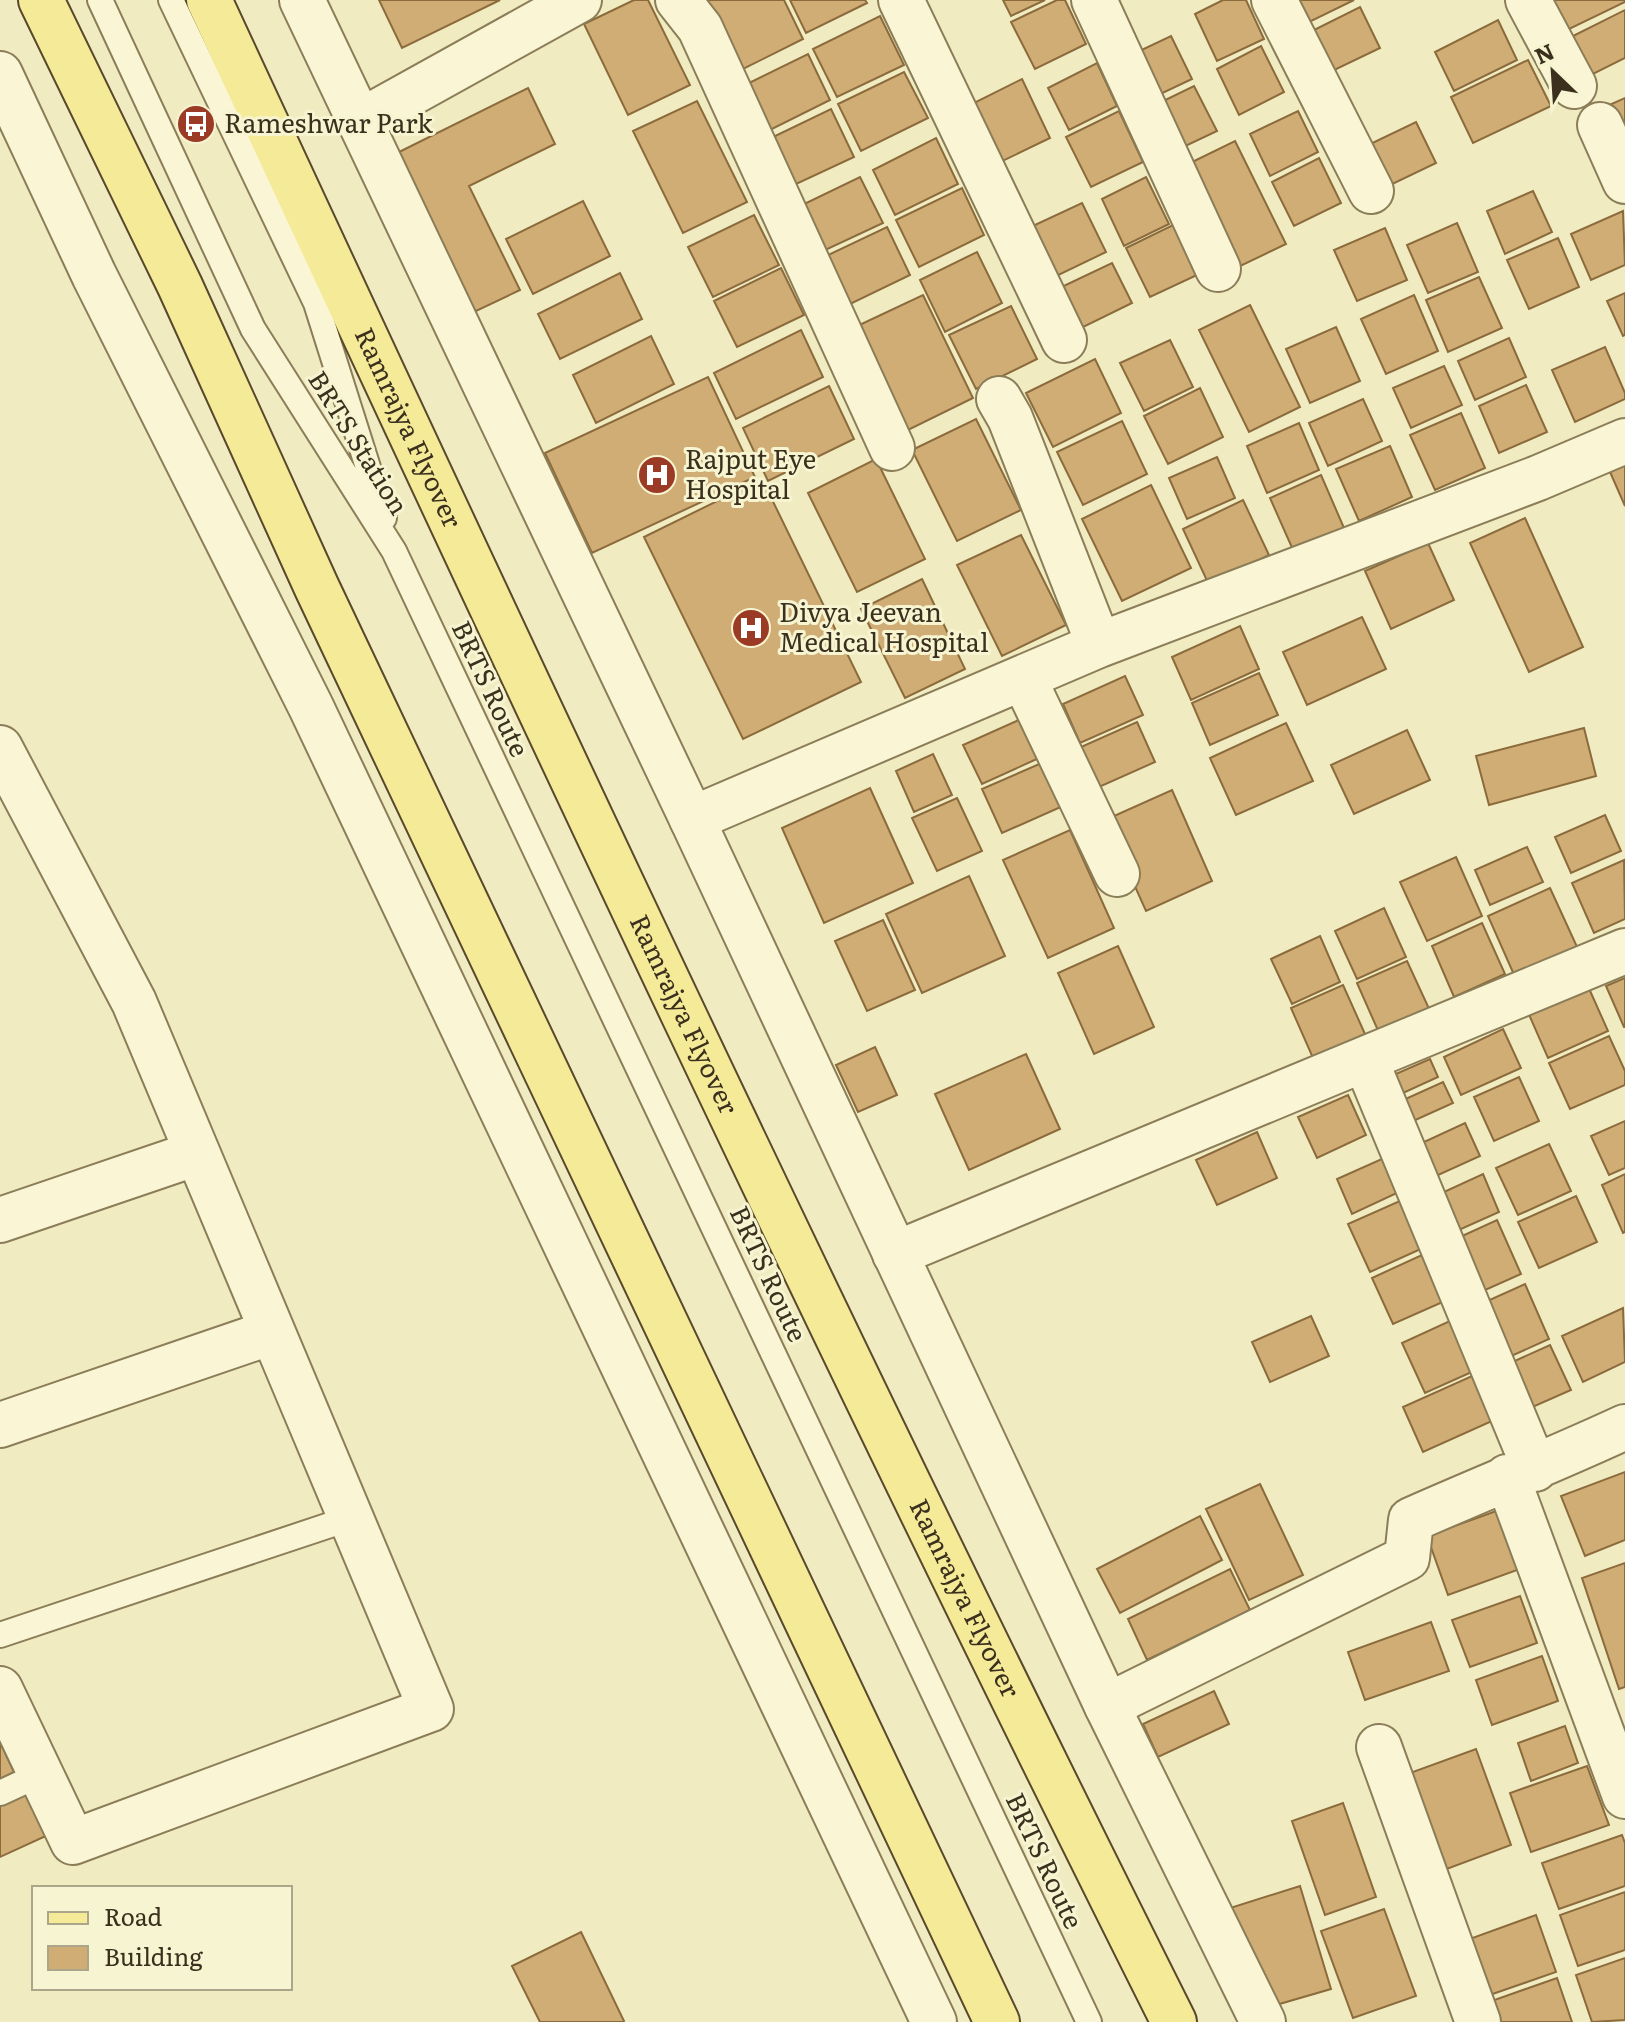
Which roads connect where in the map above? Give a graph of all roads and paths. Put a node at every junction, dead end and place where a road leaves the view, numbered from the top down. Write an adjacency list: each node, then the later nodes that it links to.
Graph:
1 (41, 0): 47 (main road)
2 (100, 0): 23 (lane, BRTS Station)
3 (171, 0): 23 (lane, BRTS Station)
4 (209, 0): 49 (main road, Ramrajya Flyover)
5 (302, 0): 14 (street)
6 (579, 0): 14 (street)
7 (678, 0): 22 (street)
8 (901, 0): 19 (street)
9 (1094, 0): 18 (street)
10 (1274, 0): 17 (street)
11 (1528, 0): 13 (street)
12 (0, 74): 46 (street)
13 (1574, 86)
14 (361, 121): 27 (street)
15 (1600, 125): 16 (street)
16 (1625, 181)
17 (1371, 191)
18 (1218, 269)
19 (1064, 340)
20 (999, 399): 24 (street)
21 (1625, 441): 24 (street)
22 (892, 448)
23 (394, 551): 48 (lane, BRTS Route)
24 (1099, 645): 25 (street)
25 (1024, 679): 27 (street); 28 (street)
26 (0, 748): 31 (street)
27 (692, 819): 33 (street)
28 (1117, 874)
29 (1625, 951): 30 (street)
30 (1365, 1059): 33 (street); 37 (street)
31 (197, 1153): 32 (street); 34 (street)
32 (0, 1220)
33 (895, 1254): 41 (street)
34 (272, 1332): 35 (street); 38 (street)
35 (0, 1425)
36 (1625, 1427): 37 (street)
37 (1521, 1473): 41 (street); 45 (street)
38 (351, 1518): 39 (lane); 43 (street)
39 (0, 1635)
40 (0, 1689): 43 (street)
41 (1107, 1706): 50 (street)
42 (1379, 1747): 51 (street)
43 (41, 1774): 44 (lane)
44 (0, 1793)
45 (1625, 1796)
46 (934, 2022)
47 (997, 2022)
48 (1089, 2022)
49 (1174, 2022)
50 (1263, 2022)
51 (1478, 2022)

